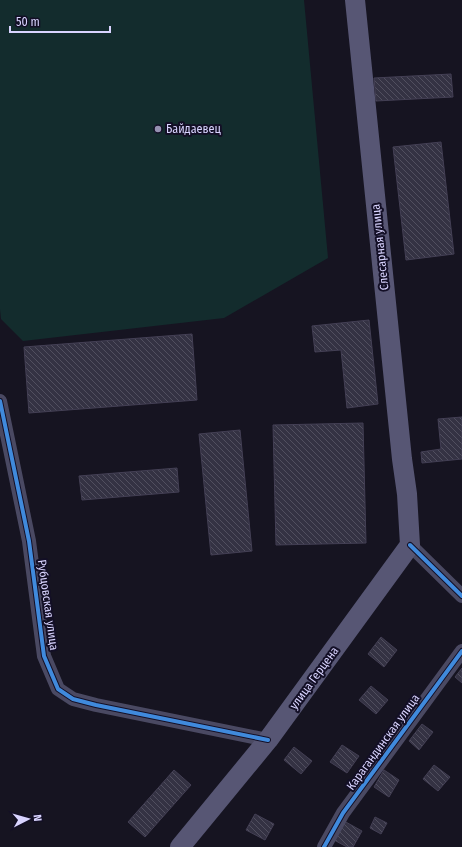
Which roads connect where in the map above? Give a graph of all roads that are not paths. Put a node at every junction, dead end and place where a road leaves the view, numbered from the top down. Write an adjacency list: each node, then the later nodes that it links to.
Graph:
1 (355, 0): 3 (main road, Слесарная улица)
2 (0, 401): 6 (street, Рубцовская улица)
3 (410, 545): 4 (street); 6 (main road, улица Герцена)
4 (462, 596)
5 (462, 651): 8 (street, Карагандинская улица)
6 (268, 740): 7 (main road, улица Герцена)
7 (180, 847)
8 (324, 847)

